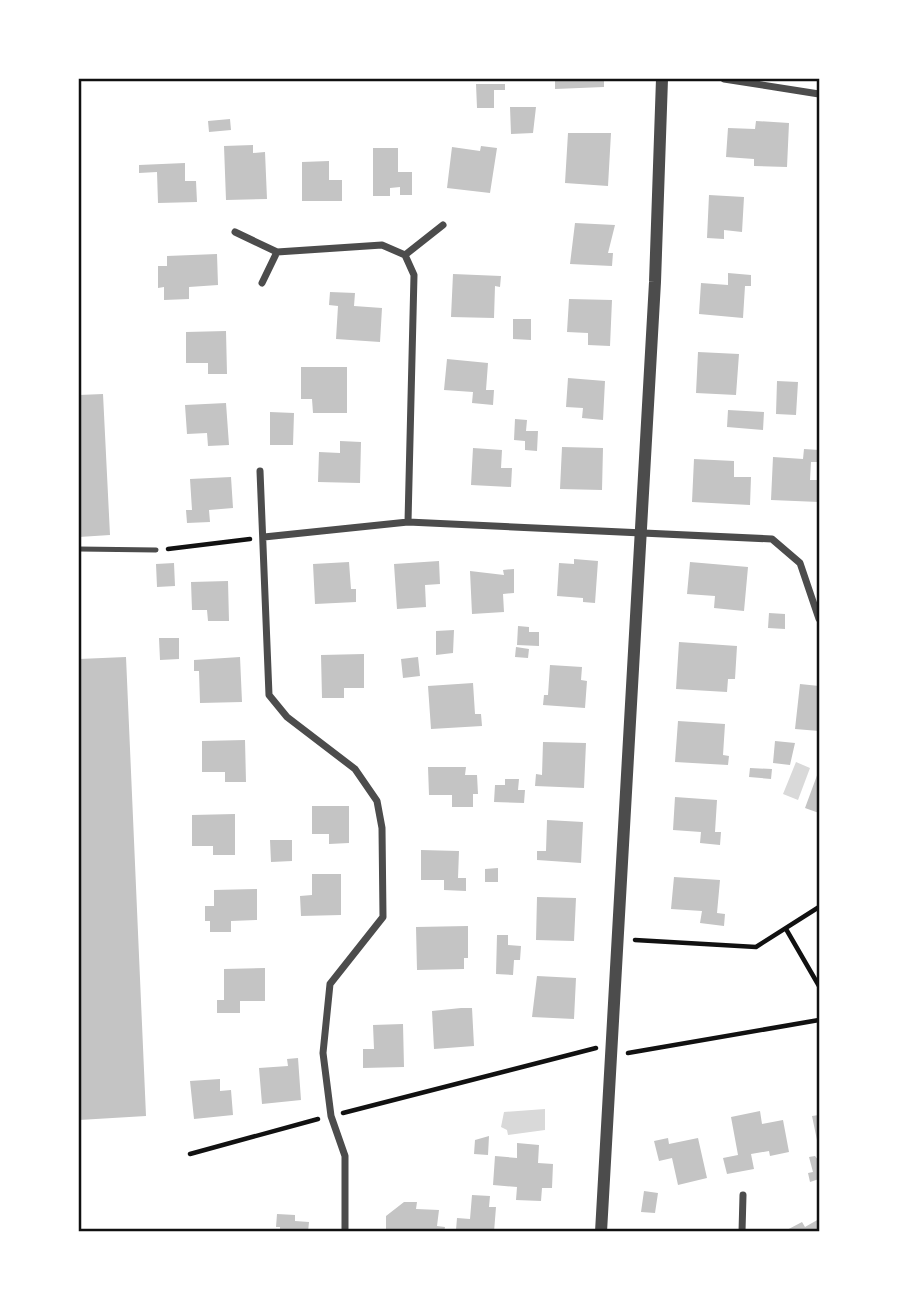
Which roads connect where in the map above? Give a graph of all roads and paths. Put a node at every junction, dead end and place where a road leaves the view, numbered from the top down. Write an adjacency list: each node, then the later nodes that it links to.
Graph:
1 (663, 79): 11 (street)
2 (724, 79): 3 (street)
3 (819, 94)
4 (443, 225): 7 (street)
5 (235, 232): 6 (street)
6 (277, 253): 7 (street); 8 (street)
7 (405, 255): 10 (street)
8 (262, 283)
9 (260, 471): 12 (street)
10 (408, 522): 11 (street); 12 (street)
11 (639, 531): 15 (street); 18 (street)
12 (264, 537): 14 (path); 22 (street)
13 (79, 548): 14 (lane)
14 (156, 550)
15 (819, 619)
16 (819, 907): 17 (path)
17 (786, 929): 18 (path); 19 (path)
18 (617, 938): 21 (street)
19 (819, 986)
20 (819, 1020): 21 (path)
21 (610, 1050): 22 (path); 26 (street)
22 (331, 1116): 23 (path); 25 (street)
23 (190, 1154)
24 (743, 1195): 27 (street)
25 (345, 1232)
26 (601, 1232)
27 (742, 1232)

